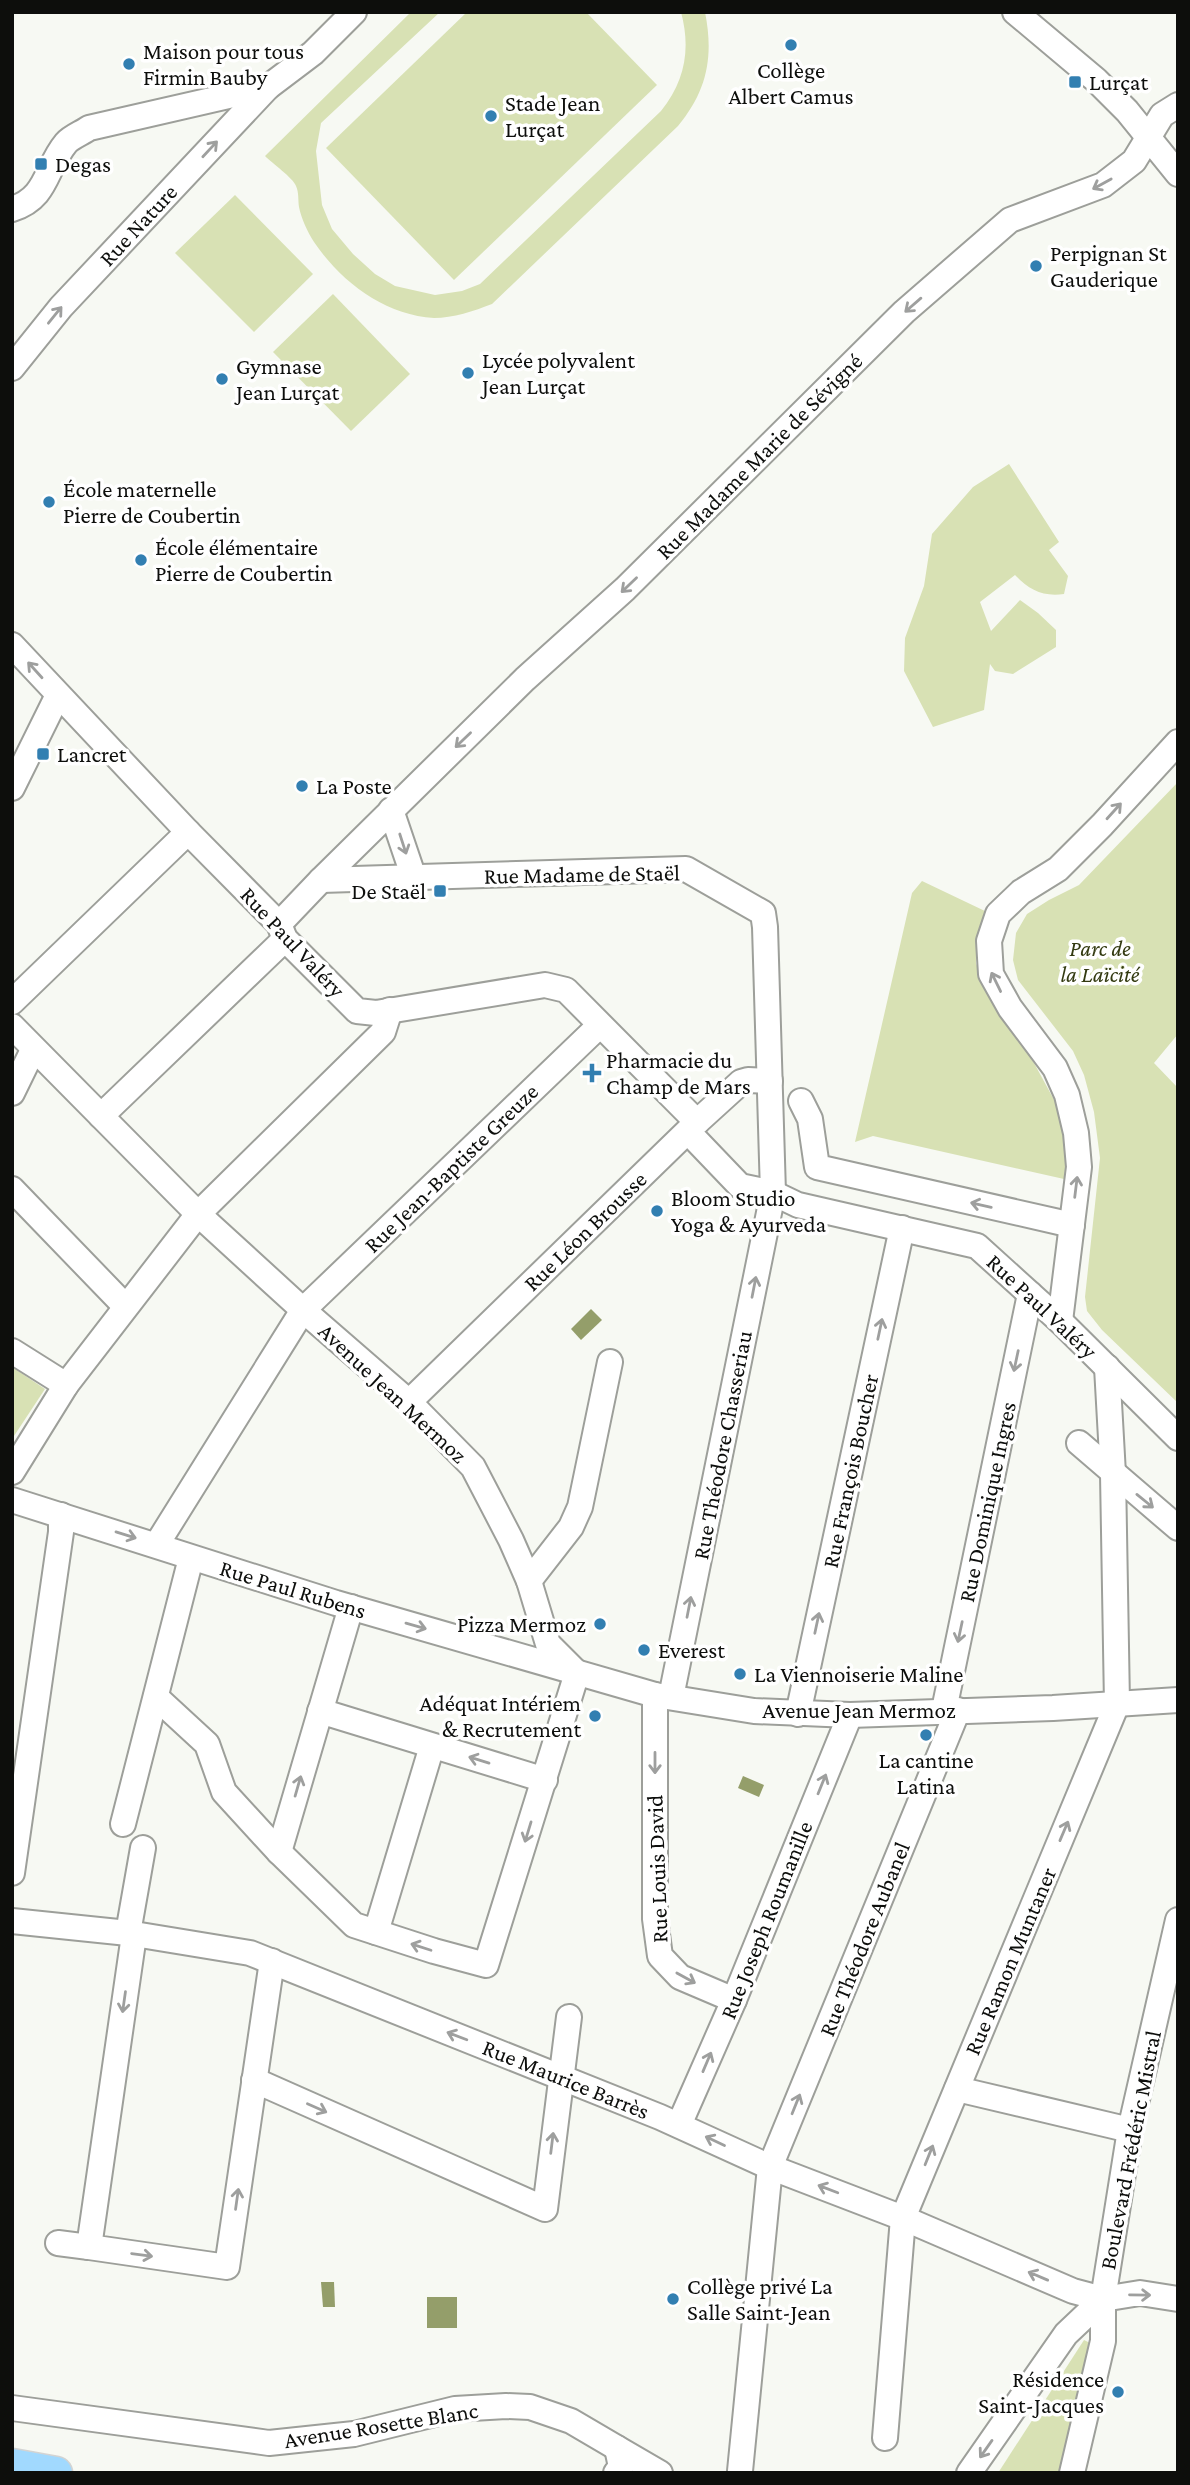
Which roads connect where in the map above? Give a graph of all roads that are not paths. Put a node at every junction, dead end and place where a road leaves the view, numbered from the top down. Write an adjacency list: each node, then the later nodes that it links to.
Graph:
1 (354, 12): 3 (street, Rue Nature)
2 (1021, 14): 5 (street)
3 (268, 87): 7 (street, Rue Nature); 8 (street, Rue Nature, one-way to 3)
4 (1178, 105): 5 (street, Rue Madame Marie de Sévigné)
5 (1150, 137): 6 (street); 13 (street, Rue Madame Marie de Sévigné, one-way to 13)
6 (1178, 174)
7 (12, 209)
8 (12, 368)
9 (12, 645): 10 (street, Rue Paul Valéry, one-way to 9)
10 (58, 695): 12 (street); 14 (street, Rue Paul Valéry)
11 (1178, 742): 31 (street, one-way to 11)
12 (12, 788)
13 (391, 810): 15 (street, one-way to 15); 16 (street, Rue Madame Marie de Sévigné)
14 (188, 832): 17 (street, Rue Paul Valéry); 18 (street)
15 (414, 878): 16 (street, Rue Madame de Staël); 23 (street, Rue Madame de Staël)
16 (321, 880): 17 (street, Rue Madame Marie de Sévigné)
17 (282, 932): 19 (street, Rue Paul Valéry); 26 (street, Rue Madame Marie de Sévigné)
18 (12, 1002)
19 (390, 1010): 21 (street, Rue Paul Valéry); 30 (street)
20 (12, 1026): 22 (street, Avenue Jean Mermoz)
21 (599, 1026): 27 (street, Rue Paul Valéry); 35 (street, Rue Jean-Baptiste Greuze)
22 (33, 1050): 24 (street); 26 (street, Avenue Jean Mermoz)
23 (770, 1081): 27 (street, Rue Léon Brousse); 29 (street, Rue Madame de Staël)
24 (12, 1093)
25 (801, 1101): 31 (street, one-way to 25)
26 (101, 1116): 30 (street, Avenue Jean Mermoz)
27 (696, 1130): 29 (street, Rue Paul Valéry); 41 (street, Rue Léon Brousse)
28 (12, 1189): 34 (street)
29 (773, 1193): 32 (street, Rue Paul Valéry); 54 (street, Rue Théodore Chasseriau, one-way to 29)
30 (198, 1214): 34 (street); 35 (street, Avenue Jean Mermoz)
31 (1072, 1225): 36 (street)
32 (902, 1228): 33 (street, Rue Paul Valéry); 60 (street, Rue François Boucher, one-way to 32)
33 (1030, 1294): 36 (street, Rue Paul Valéry); 58 (street, Rue Dominique Ingres, one-way to 58)
34 (125, 1306): 40 (street)
35 (303, 1310): 41 (street, Avenue Jean Mermoz); 49 (street, Rue Jean-Baptiste Greuze)
36 (1060, 1321): 39 (street, Rue Paul Valéry)
37 (12, 1351): 40 (street)
38 (610, 1362): 51 (street)
39 (1107, 1367): 42 (street, Rue Paul Valéry); 45 (street)
40 (66, 1385): 44 (street)
41 (409, 1402): 51 (street, Avenue Jean Mermoz)
42 (1178, 1438)
43 (1079, 1443): 45 (street)
44 (12, 1472)
45 (1113, 1474): 48 (street, one-way to 48); 57 (street)
46 (12, 1500): 47 (street, Rue Paul Rubens)
47 (61, 1515): 49 (street, Rue Paul Rubens, one-way to 49); 67 (street)
48 (1178, 1528)
49 (157, 1544): 50 (street, Rue Paul Rubens)
50 (191, 1558): 52 (street, Rue Paul Rubens); 55 (street)
51 (529, 1581): 53 (street, Avenue Jean Mermoz)
52 (351, 1607): 53 (street, Rue Paul Rubens, one-way to 53); 59 (street)
53 (577, 1673): 54 (street, Avenue Jean Mermoz); 63 (street)
54 (663, 1696): 60 (street, Avenue Jean Mermoz); 73 (street, Rue Louis David, one-way to 73)
55 (156, 1697): 64 (street); 66 (street)
56 (1178, 1700): 57 (street, Avenue Jean Mermoz)
57 (1116, 1704): 58 (street, Avenue Jean Mermoz); 77 (street, Rue Ramon Muntaner, one-way to 57)
58 (951, 1710): 61 (street, Avenue Jean Mermoz); 80 (street, Rue Théodore Aubanel, one-way to 58)
59 (320, 1711): 62 (street); 66 (street, one-way to 59)
60 (797, 1714): 61 (street, Avenue Jean Mermoz)
61 (850, 1715): 73 (street, Rue Joseph Roumanille, one-way to 61)
62 (432, 1746): 63 (street, one-way to 62); 70 (street)
63 (545, 1780): 70 (street, one-way to 70)
64 (123, 1824)
65 (143, 1848): 71 (street)
66 (279, 1852): 70 (street)
67 (12, 1873)
68 (1178, 1920): 79 (street, Boulevard Frédéric Mistral)
69 (12, 1921): 71 (street, Rue Maurice Barrès)
70 (376, 1932)
71 (131, 1934): 72 (street, Rue Maurice Barrès); 83 (street, one-way to 83)
72 (272, 1961): 75 (street, Rue Maurice Barrès, one-way to 72); 76 (street)
73 (734, 2000): 78 (street, Rue Joseph Roumanille, one-way to 73)
74 (569, 2017): 75 (street)
75 (560, 2076): 76 (street, one-way to 75); 78 (street, Rue Maurice Barrès)
76 (254, 2080): 83 (street, one-way to 76)
77 (957, 2089): 79 (street); 81 (street, Rue Ramon Muntaner, one-way to 77)
78 (679, 2125): 80 (street, Rue Maurice Barrès, one-way to 78)
79 (1130, 2130): 84 (street, Boulevard Frédéric Mistral)
80 (770, 2167): 81 (street, Rue Maurice Barrès, one-way to 80); 90 (street, Rue Théodore Aubanel)
81 (903, 2218): 84 (street, Rue Maurice Barrès, one-way to 81); 87 (street, Rue Ramon Muntaner)
82 (58, 2243): 83 (street)
83 (89, 2247)
84 (1102, 2299): 85 (street, one-way to 85); 94 (street, Boulevard Frédéric Mistral, one-way to 94); 95 (street, Boulevard Frédéric Mistral)
85 (1178, 2300)
86 (12, 2409): 88 (street, Avenue Rosette Blanc)
87 (885, 2438)
88 (617, 2448): 92 (street); 93 (street, Avenue Rosette Blanc)
89 (12, 2465): 91 (main road)
90 (740, 2471)
91 (56, 2473)
92 (616, 2473)
93 (660, 2473)
94 (969, 2473)
95 (1072, 2473)

